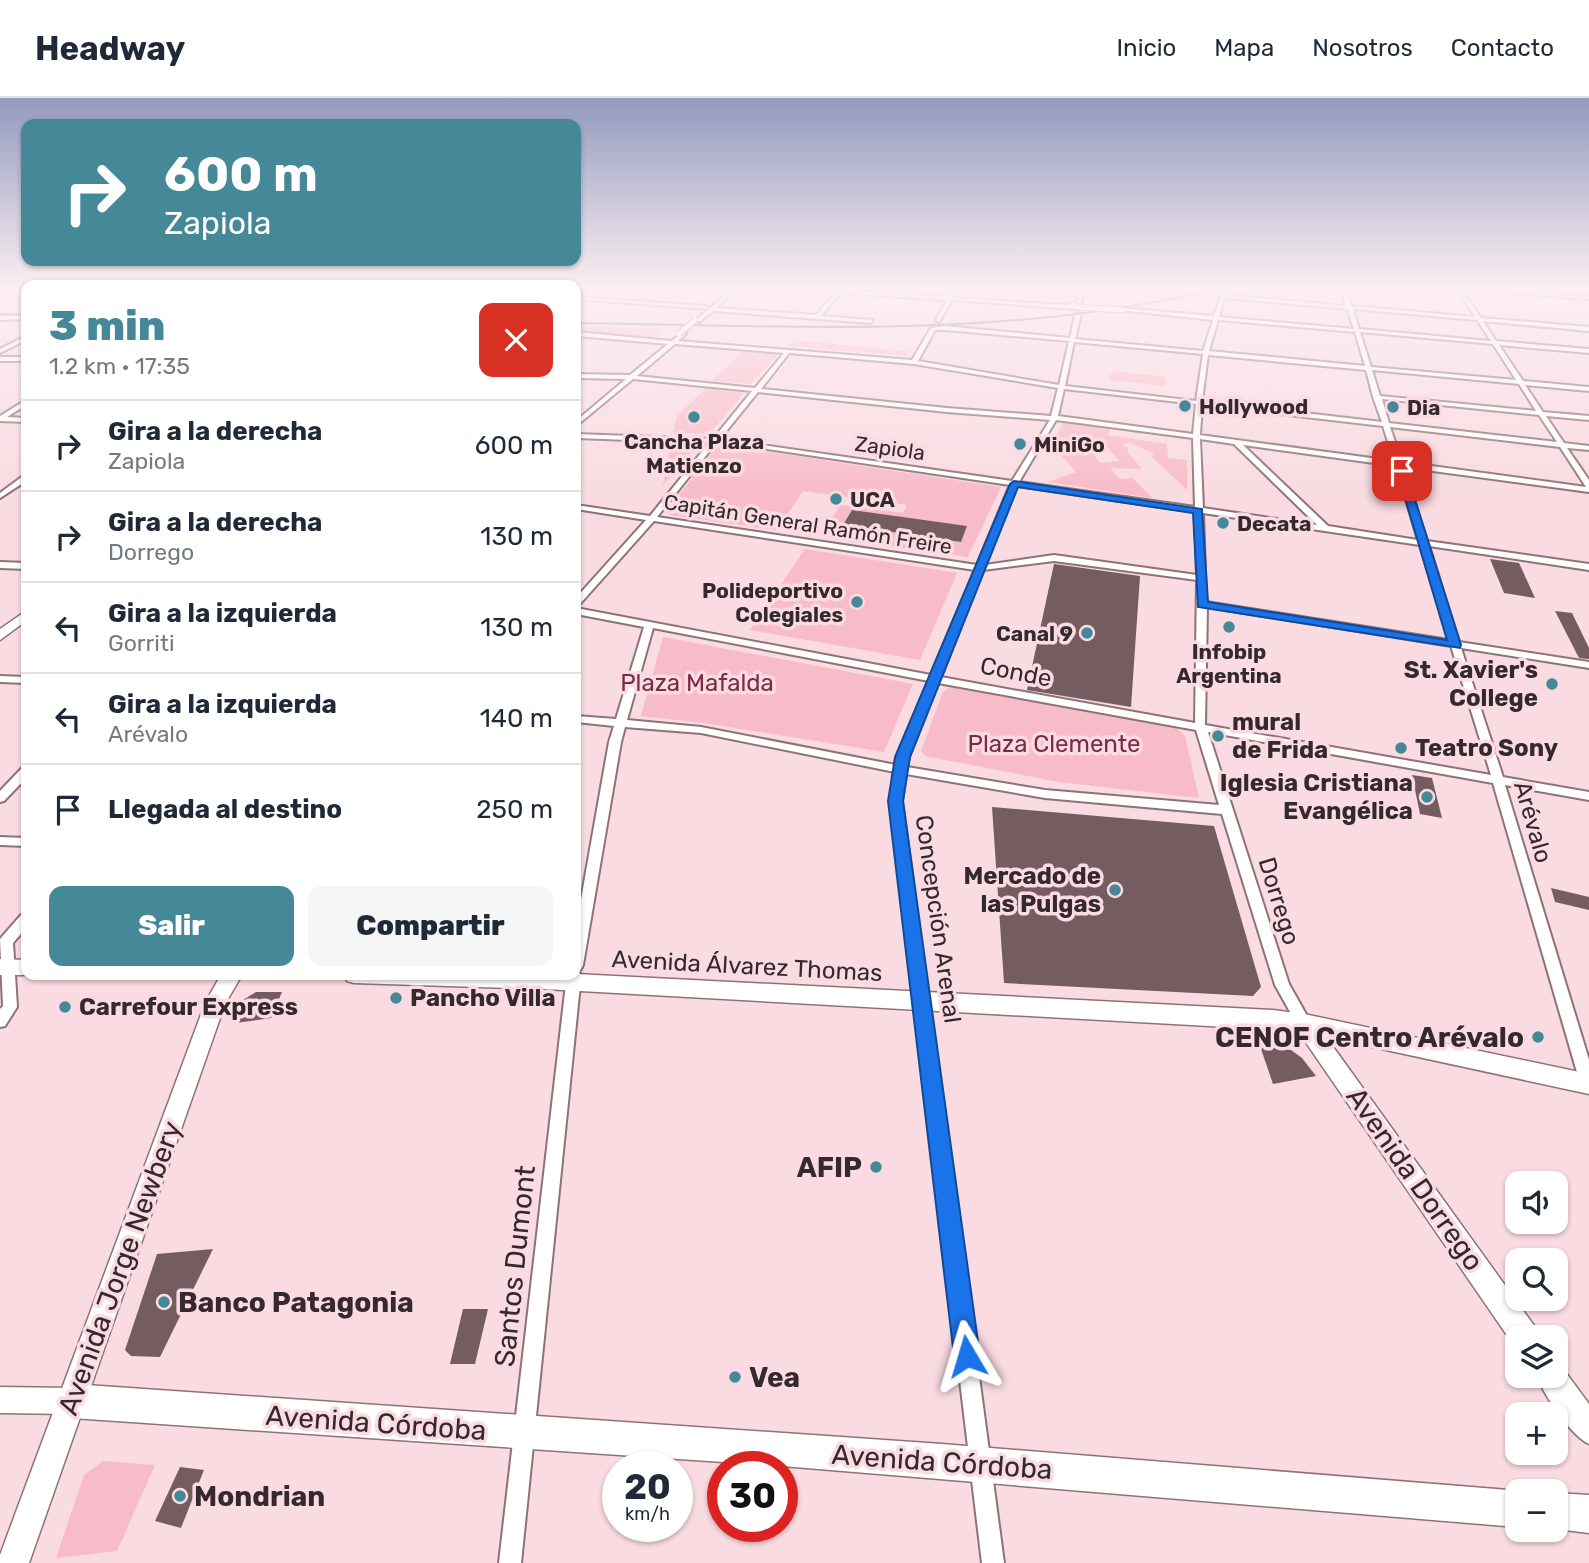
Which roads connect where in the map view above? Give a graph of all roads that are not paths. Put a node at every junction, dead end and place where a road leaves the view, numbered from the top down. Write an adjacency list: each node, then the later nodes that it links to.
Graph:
1 (653, 358): 15 (street)
2 (782, 358): 18 (street)
3 (872, 358): 12 (street)
4 (916, 358): 12 (street)
5 (1068, 358): 17 (street, Concepción Arenal)
6 (1205, 358): 21 (street, Dorrego)
7 (1285, 358): 13 (street)
8 (1365, 358): 13 (street, Arévalo)
9 (1505, 358): 16 (street)
10 (0, 359): 11 (street)
11 (21, 359)
12 (914, 362): 17 (street)
13 (1367, 367): 16 (street); 20 (street, Arévalo)
14 (581, 376): 15 (street)
15 (631, 377): 18 (street); 28 (street)
16 (1522, 382): 19 (street); 23 (street)
17 (1061, 387): 21 (street); 24 (street, Concepción Arenal)
18 (756, 389): 24 (street); 32 (street)
19 (1589, 389)
20 (1376, 397): 23 (street); 29 (street, Arévalo)
21 (1198, 403): 29 (street); 31 (street, Dorrego)
22 (21, 405): 26 (street)
23 (1541, 414): 25 (street); 34 (street)
24 (1054, 418): 31 (street); 39 (street, Concepción Arenal)
25 (1589, 418)
26 (0, 419): 27 (street)
27 (21, 420)
28 (581, 420)
29 (1385, 425): 34 (street); 36 (street, Arévalo)
30 (581, 436): 32 (street, Zapiola)
31 (1196, 438): 33 (street); 44 (street, Dorrego)
32 (713, 440): 39 (street, Zapiola); 45 (street)
33 (1237, 443): 36 (street); 46 (street)
34 (1563, 444): 35 (street); 41 (street)
35 (1589, 447)
36 (1400, 465): 41 (street); 47 (street, Arévalo)
37 (0, 482): 38 (street)
38 (21, 484)
39 (1014, 484): 44 (street, Zapiola); 51 (street, Concepción Arenal)
40 (21, 485): 42 (street)
41 (1589, 488)
42 (0, 496)
43 (581, 508): 45 (street, Capitán General Ramón Freire)
44 (1198, 511): 46 (street, Zapiola); 52 (street, Dorrego)
45 (652, 518): 51 (street, Capitán General Ramón Freire); 53 (street)
46 (1326, 529): 47 (street, Zapiola)
47 (1422, 543): 50 (street, Zapiola); 59 (street, Arévalo)
48 (0, 565): 49 (street)
49 (21, 566)
50 (1589, 567)
51 (980, 568): 52 (street, Capitán General Ramón Freire); 61 (street, Concepción Arenal)
52 (1201, 578): 54 (street, Dorrego)
53 (581, 597)
54 (1202, 604): 59 (street); 66 (street, Dorrego)
55 (581, 612): 57 (street, Conde)
56 (21, 619): 58 (main road)
57 (649, 625): 61 (street, Conde); 65 (street, Santos Dumont)
58 (0, 636)
59 (1455, 645): 60 (street); 69 (street, Arévalo)
60 (1589, 665)
61 (935, 677): 66 (street, Conde); 67 (street, Concepción Arenal)
62 (0, 678): 63 (street)
63 (21, 680)
64 (581, 719): 65 (street)
65 (620, 722): 67 (street); 76 (street, Santos Dumont)
66 (1200, 725): 69 (street, Conde); 72 (street, Dorrego)
67 (900, 769): 72 (street); 81 (street, Concepción Arenal)
68 (21, 776): 71 (street)
69 (1498, 780): 70 (street, Conde); 84 (street, Arévalo)
70 (1589, 796)
71 (0, 799)
72 (1227, 810): 83 (street, Dorrego)
73 (0, 841): 74 (street)
74 (21, 842)
75 (21, 924): 77 (street)
76 (581, 936)
77 (11, 967): 82 (street)
78 (581, 976): 81 (main road, Avenida Álvarez Thomas)
79 (229, 980): 88 (main road, Avenida Jorge Newbery)
80 (573, 980): 90 (street, Santos Dumont)
81 (922, 1002): 83 (main road, Avenida Álvarez Thomas); 91 (street, Concepción Arenal)
82 (0, 1021)
83 (1304, 1023): 84 (main road, Avenida Álvarez Thomas); 85 (main road, Avenida Dorrego)
84 (1589, 1085)
85 (1517, 1325)
86 (1560, 1388): 89 (main road)
87 (0, 1399): 88 (street)
88 (72, 1401): 90 (main road, Avenida Córdoba); 95 (main road, Avenida Jorge Newbery)
89 (1589, 1429)
90 (525, 1435): 91 (main road, Avenida Córdoba); 96 (street, Santos Dumont)
91 (981, 1465): 92 (main road, Avenida Córdoba); 97 (street, Concepción Arenal)
92 (1505, 1507)
93 (1568, 1512): 94 (main road)
94 (1589, 1514)
95 (13, 1563)
96 (510, 1563)
97 (993, 1563)

